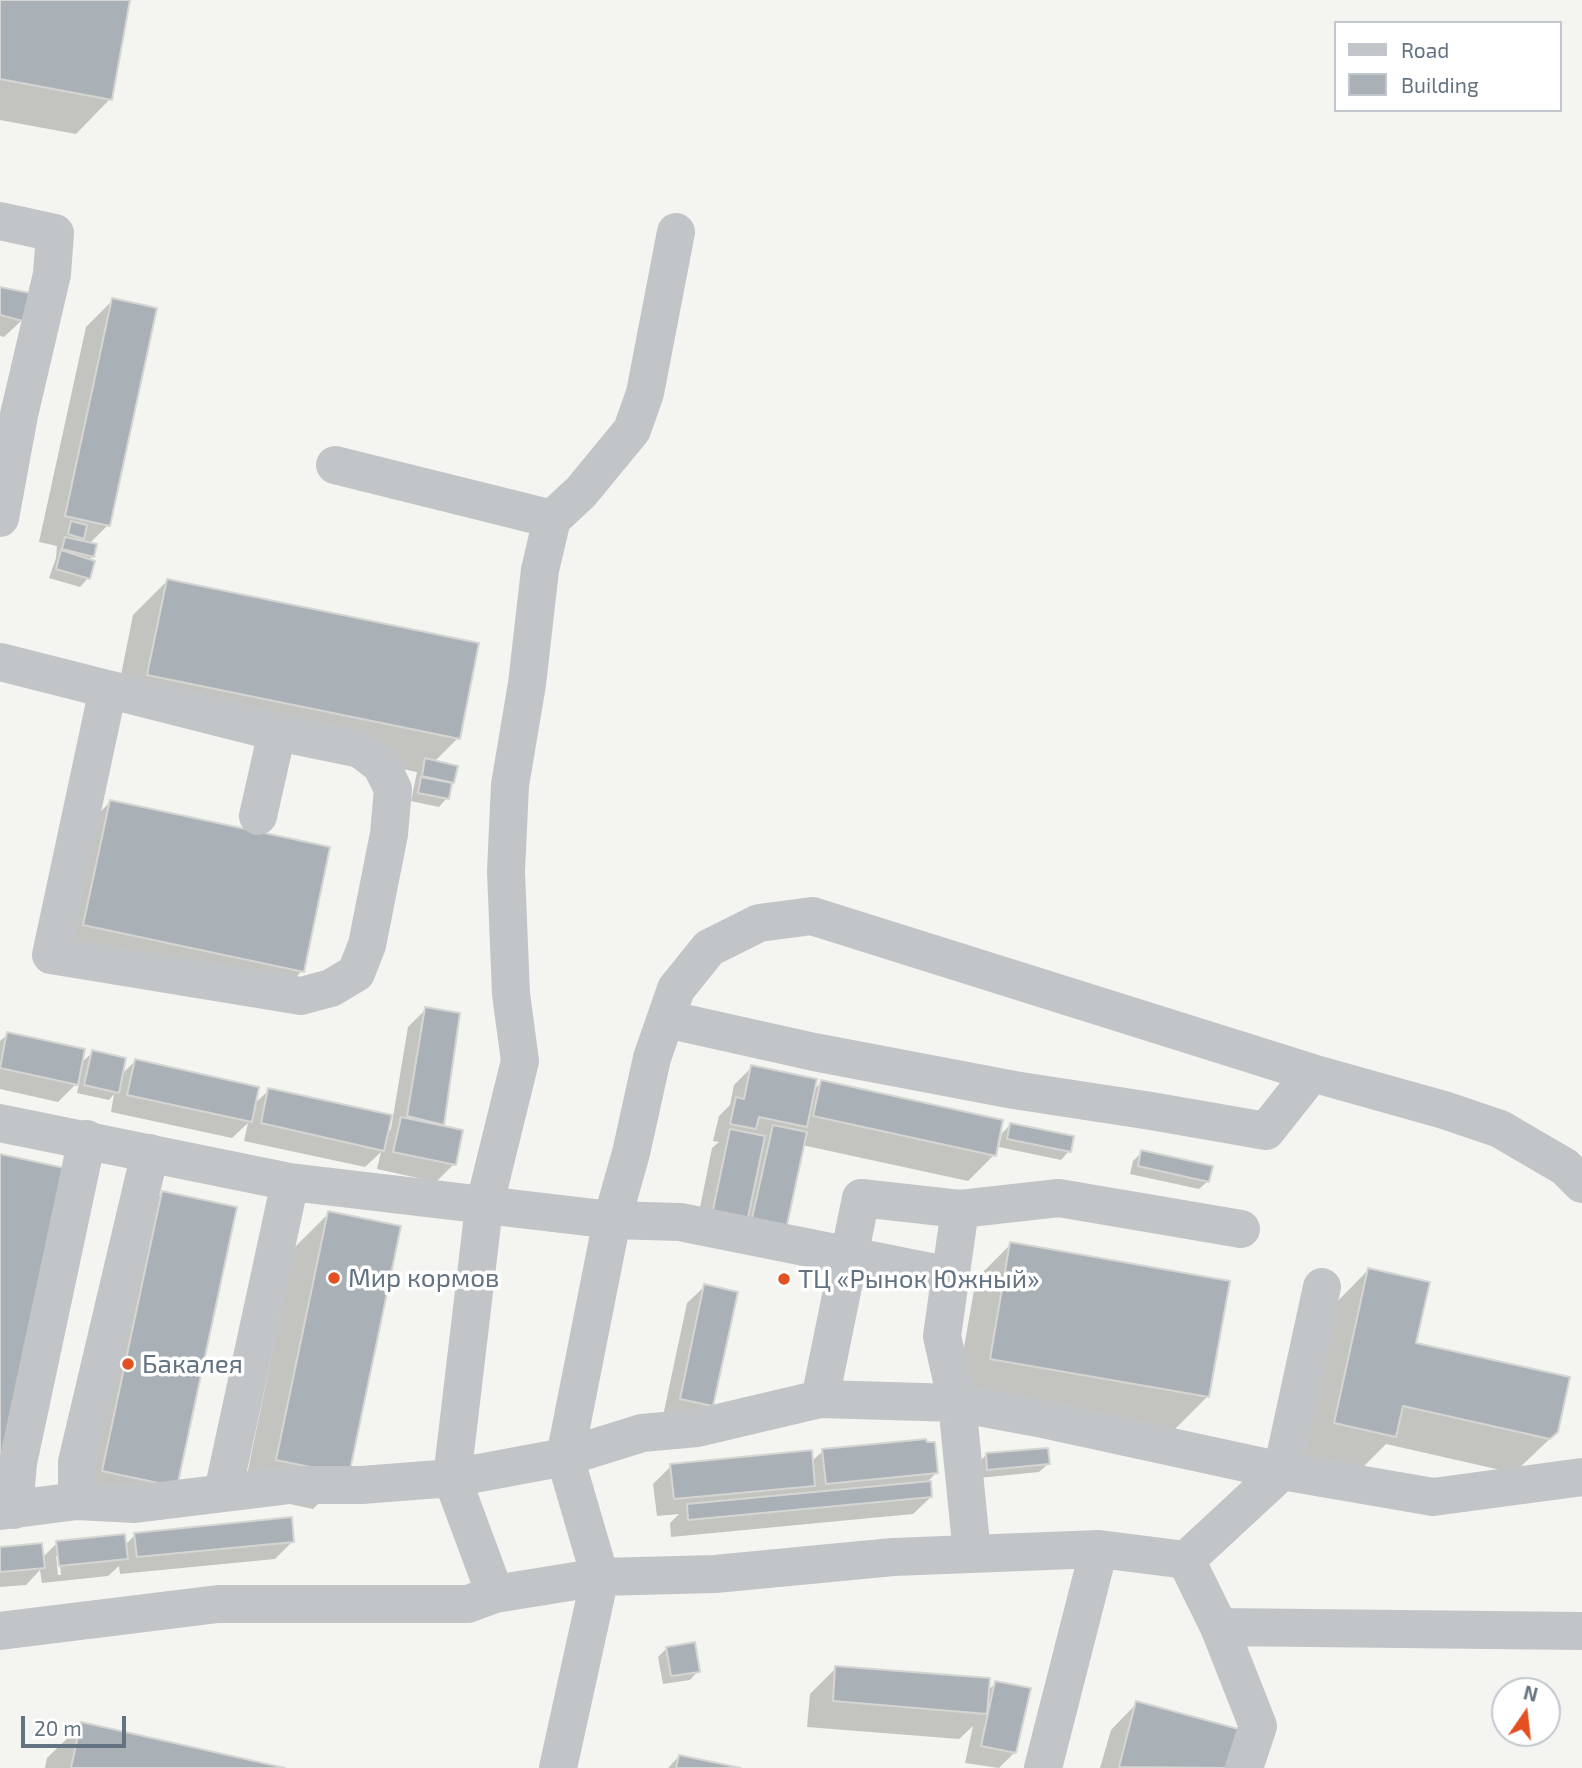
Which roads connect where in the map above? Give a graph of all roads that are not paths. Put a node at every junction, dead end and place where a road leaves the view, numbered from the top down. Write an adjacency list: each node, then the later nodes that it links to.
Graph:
1 (0, 221): 3 (lane)
2 (676, 232): 6 (lane)
3 (9, 413): 5 (lane)
4 (334, 465): 6 (lane)
5 (0, 518)
6 (552, 519): 18 (lane)
7 (0, 662): 8 (lane)
8 (108, 689): 9 (lane); 9 (lane)
9 (277, 732): 10 (lane)
10 (258, 816)
11 (666, 1019): 12 (lane); 12 (lane); 20 (lane)
12 (1312, 1073): 17 (lane)
13 (0, 1123): 14 (lane)
14 (88, 1139): 15 (lane); 33 (lane)
15 (150, 1153): 16 (lane); 32 (lane)
16 (290, 1182): 18 (lane); 31 (lane)
17 (1582, 1184)
18 (484, 1207): 20 (lane); 30 (lane)
19 (960, 1209): 21 (lane); 22 (lane); 23 (lane)
20 (612, 1220): 22 (lane); 27 (lane)
21 (1241, 1229)
22 (849, 1256): 23 (lane); 25 (lane)
23 (950, 1276): 26 (lane)
24 (1322, 1287): 28 (lane)
25 (820, 1399): 26 (lane); 27 (lane)
26 (957, 1403): 28 (lane); 35 (lane)
27 (565, 1457): 30 (lane); 37 (lane)
28 (1282, 1471): 29 (lane); 36 (lane)
29 (1582, 1477)
30 (452, 1478): 31 (lane); 38 (lane)
31 (223, 1492): 32 (lane)
32 (77, 1501): 33 (lane)
33 (7, 1510)
34 (1099, 1549): 35 (lane); 36 (lane); 43 (lane)
35 (972, 1554): 37 (lane)
36 (1186, 1560): 39 (lane)
37 (600, 1577): 38 (lane); 42 (lane)
38 (495, 1594): 40 (lane)
39 (1219, 1627): 41 (lane); 44 (lane)
40 (0, 1631)
41 (1582, 1631)
42 (558, 1768)
43 (1044, 1768)
44 (1244, 1768)

